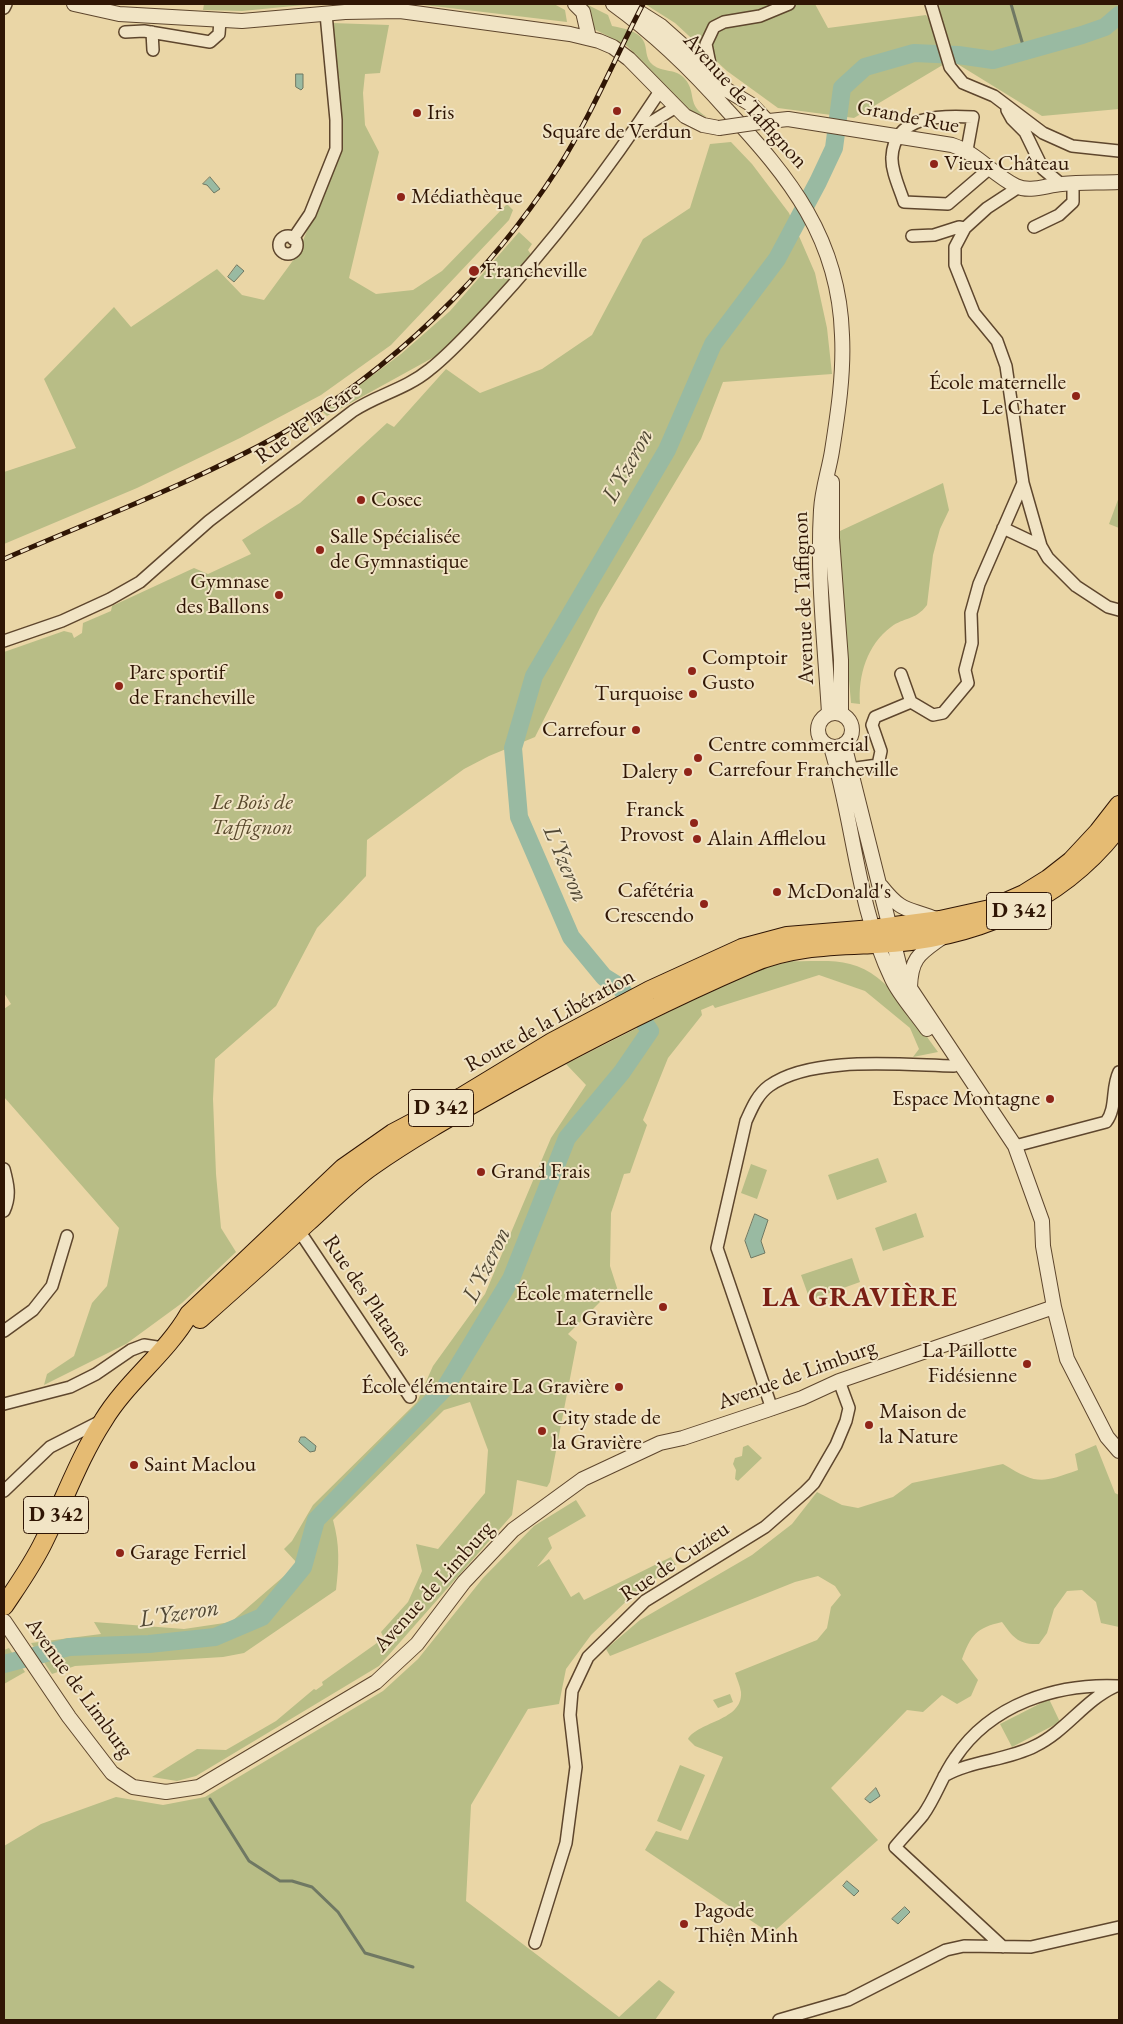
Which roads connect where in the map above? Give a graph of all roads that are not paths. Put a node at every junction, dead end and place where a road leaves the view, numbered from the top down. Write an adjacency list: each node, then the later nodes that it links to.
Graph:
1 (6, 4): 8 (street)
2 (74, 4): 10 (street, Grande Rue)
3 (613, 4): 42 (street, Avenue de Taffignon)
4 (626, 4): 17 (street)
5 (789, 4): 15 (street)
6 (931, 4): 20 (street)
7 (577, 5): 13 (street); 14 (street)
8 (4, 8)
9 (326, 14): 10 (street, Grande Rue); 13 (street, Grande Rue); 34 (street)
10 (220, 20): 12 (street)
11 (125, 32): 12 (street)
12 (152, 32): 16 (street)
13 (570, 34): 14 (street, Grande Rue)
14 (589, 38): 19 (street, Grande Rue)
15 (706, 44): 17 (street); 18 (street)
16 (153, 50)
17 (688, 50): 18 (street)
18 (712, 74): 22 (street)
19 (660, 91): 21 (street, Grande Rue); 24 (street, Rue de la Gare)
20 (1005, 105): 26 (street); 29 (street)
21 (676, 106): 22 (street, Grande Rue, bridge); 24 (street, Rue de la Gare)
22 (763, 122): 23 (street, Grande Rue)
23 (893, 136): 25 (street, Grande Rue); 25 (street); 27 (street)
24 (630, 137): 39 (street, Rue de la Gare)
25 (966, 150): 27 (street, Grande Rue)
26 (1119, 151)
27 (990, 168): 30 (street, Grande Rue)
28 (1119, 182): 29 (street)
29 (1067, 184): 30 (street); 31 (street)
30 (1019, 187): 32 (street)
31 (1034, 227)
32 (965, 228): 33 (street); 35 (street)
33 (912, 236)
34 (293, 238)
35 (1023, 483): 36 (street); 37 (street)
36 (1003, 528): 37 (street); 41 (street)
37 (1040, 546): 38 (street)
38 (1119, 610)
39 (4, 641)
40 (901, 674): 41 (street)
41 (910, 702): 44 (street)
42 (835, 714): 43 (street, Avenue de Taffignon); 43 (street, Avenue de Taffignon)
43 (838, 746): 44 (street, Avenue de Taffignon); 49 (street, Avenue de Taffignon)
44 (849, 769): 47 (street, Avenue de Taffignon)
45 (1119, 805): 48 (main road, D 342)
46 (1119, 827): 48 (main road, D 342)
47 (878, 882): 48 (street); 49 (street, Avenue de Taffignon)
48 (943, 928): 49 (main road, D 342); 50 (street)
49 (883, 936): 50 (street); 51 (street); 58 (main road, Route de la Libération / D 342); 58 (main road, Route de la Libération / D 342)
50 (910, 988): 53 (street)
51 (954, 1066): 53 (street); 54 (street); 67 (street)
52 (1119, 1072): 55 (street)
53 (982, 1095): 55 (street)
54 (987, 1116): 55 (street); 60 (street)
55 (1015, 1146): 60 (street)
56 (4, 1169): 57 (street)
57 (4, 1211)
58 (292, 1226): 63 (main road, Route de la Libération / D 342); 65 (street, Rue des Platanes)
59 (67, 1236): 62 (street)
60 (1044, 1246): 61 (street)
61 (1054, 1307): 64 (street, Avenue de Limburg); 69 (street)
62 (4, 1331)
63 (163, 1348): 66 (street); 68 (main road, Route de la Libération / D 342)
64 (838, 1381): 67 (street, Avenue de Limburg); 80 (street, Rue de Cuzieu)
65 (410, 1396)
66 (4, 1404)
67 (772, 1409): 72 (street, Avenue de Limburg)
68 (103, 1420): 70 (street, Route de la Libération); 71 (main road, Route de la Libération / D 342)
69 (1119, 1451)
70 (4, 1491)
71 (4, 1606)
72 (4, 1621)
73 (1118, 1686): 74 (street); 75 (street)
74 (1073, 1687): 75 (street); 76 (street)
75 (1084, 1708): 77 (street)
76 (966, 1744): 77 (street); 78 (street)
77 (976, 1763): 78 (street)
78 (944, 1777): 81 (street)
79 (1119, 1927): 81 (street)
80 (535, 1943)
81 (1003, 1947): 82 (street)
82 (778, 2020)

